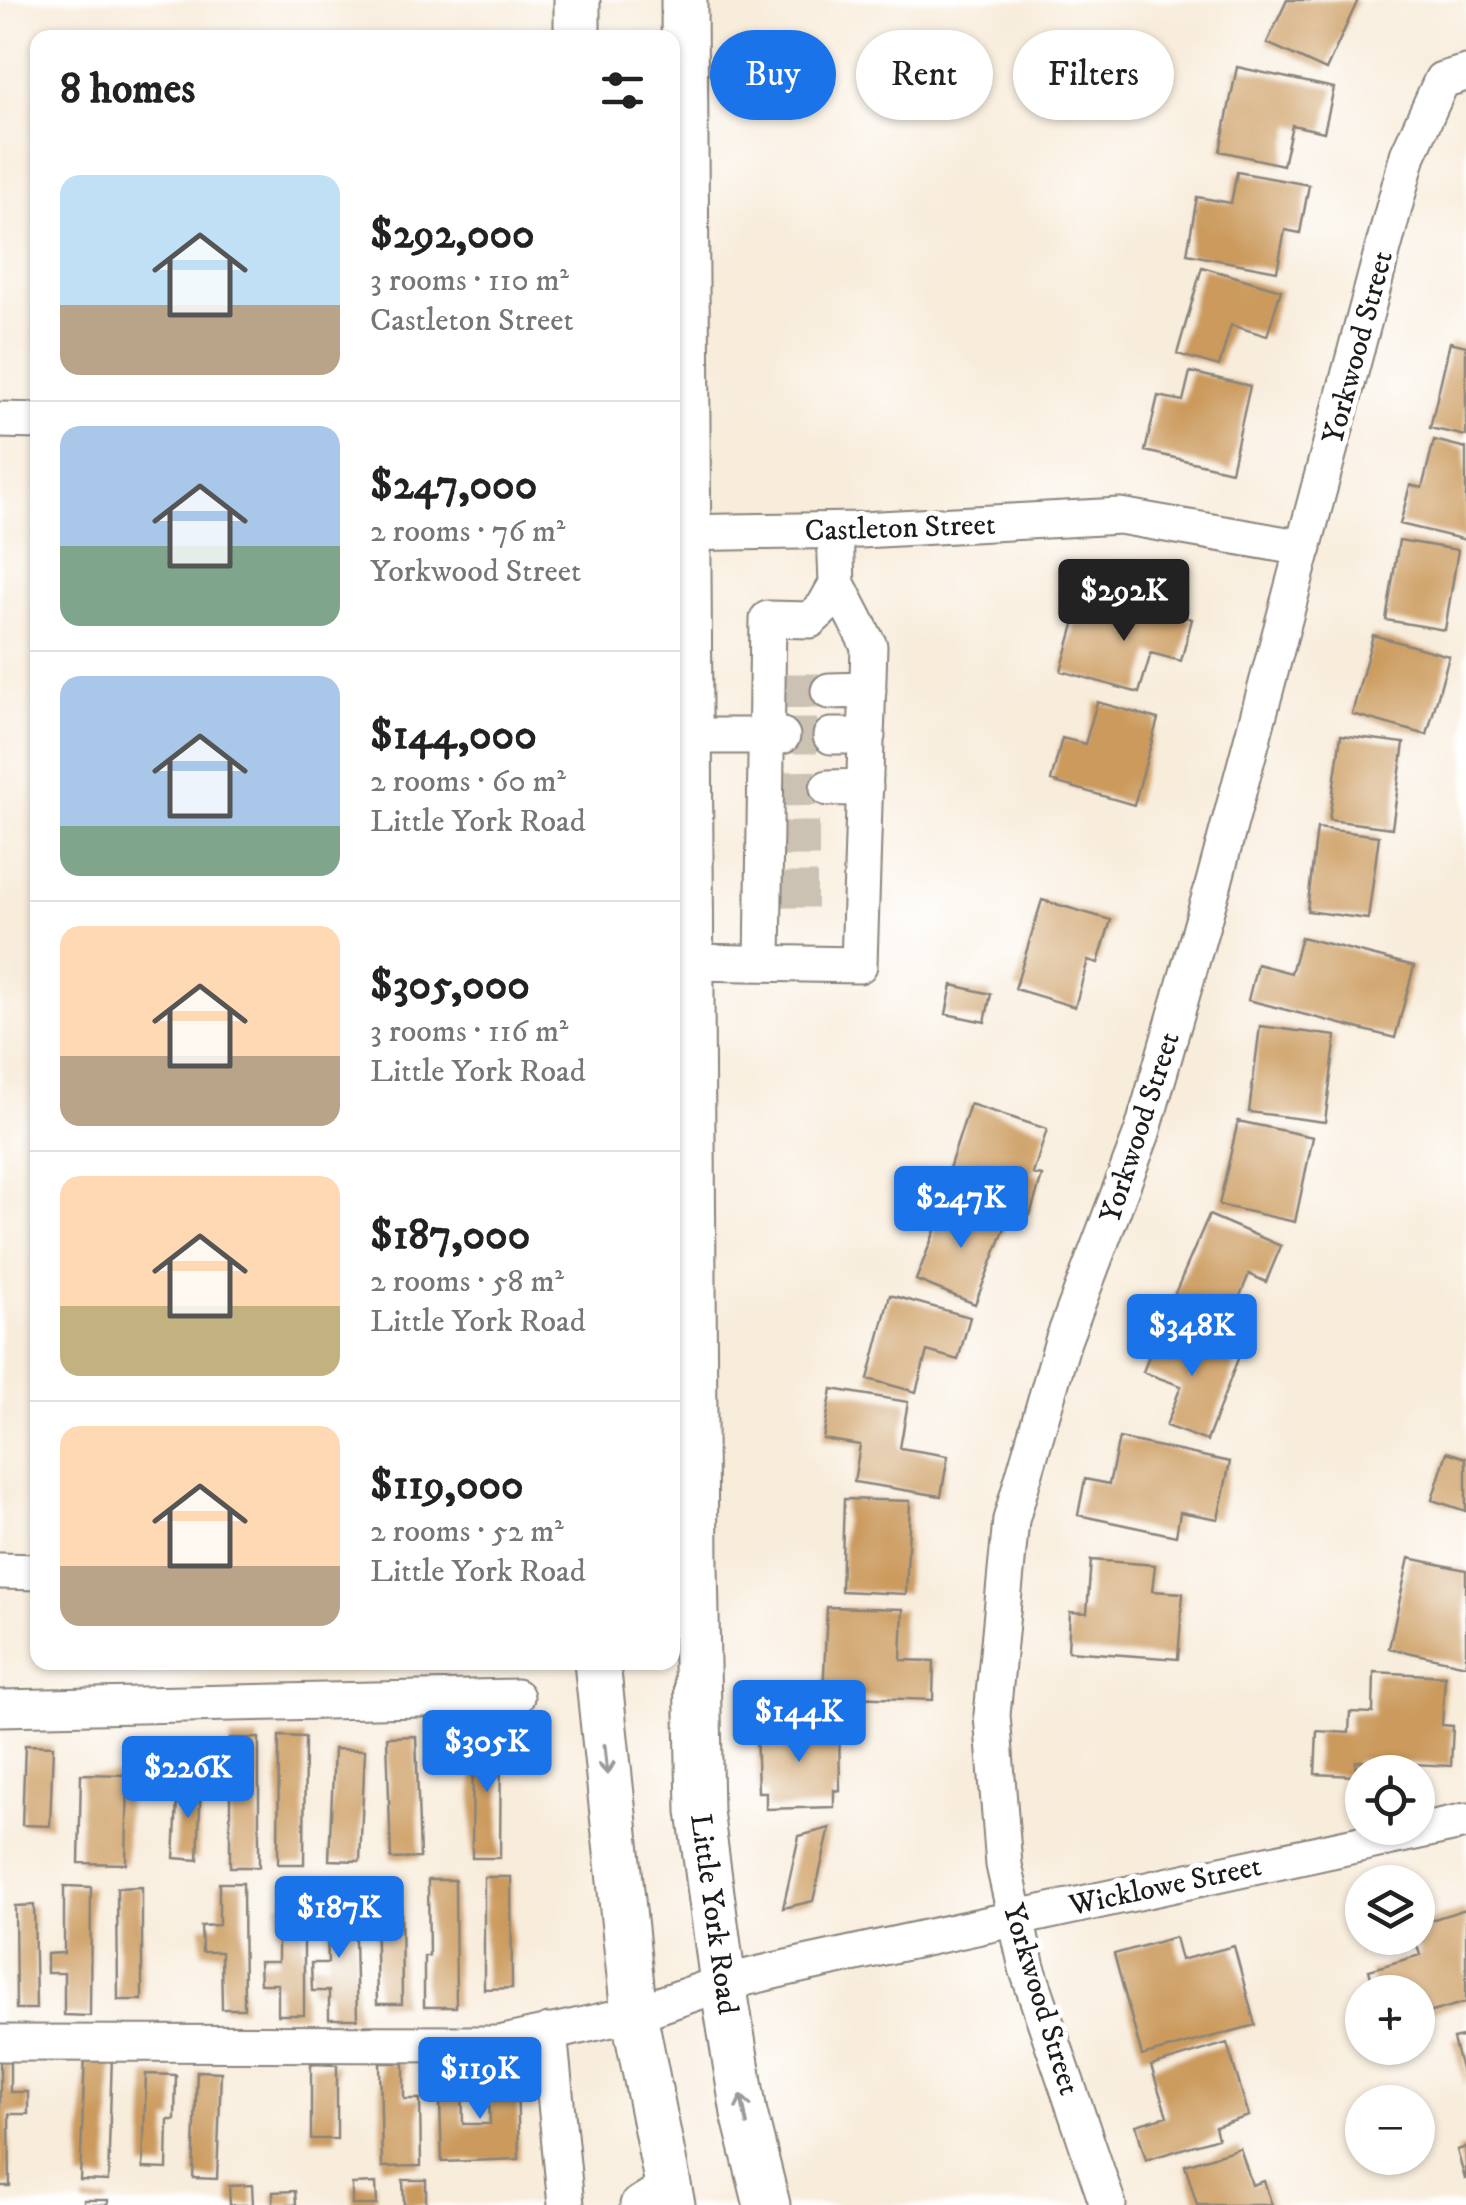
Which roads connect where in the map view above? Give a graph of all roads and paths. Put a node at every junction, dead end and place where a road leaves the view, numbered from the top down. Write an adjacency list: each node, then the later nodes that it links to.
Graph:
1 (577, 0): 3 (main road)
2 (684, 0): 8 (main road, Little York Road)
3 (577, 30)
4 (1466, 72): 9 (street, Yorkwood Street)
5 (0, 420): 6 (street)
6 (30, 421)
7 (836, 531): 8 (street, Castleton Street); 9 (street, Castleton Street); 10 (street)
8 (680, 533): 13 (main road, Little York Road)
9 (1304, 548): 29 (street, Yorkwood Street)
10 (837, 584): 11 (street); 14 (street)
11 (868, 690): 12 (street); 16 (street)
12 (829, 691)
13 (689, 736): 14 (street); 19 (main road, Little York Road)
14 (774, 736): 20 (street)
15 (831, 736): 16 (street)
16 (866, 736): 18 (street)
17 (828, 788): 18 (street)
18 (864, 788): 20 (street)
19 (690, 962): 20 (street); 21 (main road, Little York Road)
20 (762, 963)
21 (682, 1140): 22 (main road, Little York Road)
22 (684, 1498): 30 (main road, Little York Road)
23 (0, 1571): 24 (street)
24 (30, 1572)
25 (597, 1670): 31 (main road, one-way to 31)
26 (516, 1697): 27 (street)
27 (0, 1708)
28 (1466, 1820): 29 (street, Wicklowe Street)
29 (1016, 1917): 30 (street, Wicklowe Street); 37 (street, Yorkwood Street)
30 (723, 1983): 31 (street, Wicklowe Street); 36 (main road, Little York Road, one-way to 30)
31 (634, 2014): 32 (street, Wicklowe Street); 34 (main road)
32 (549, 2032): 33 (street, Wicklowe Street); 35 (street)
33 (0, 2043)
34 (660, 2199)
35 (566, 2205)
36 (767, 2205)
37 (1108, 2205)

